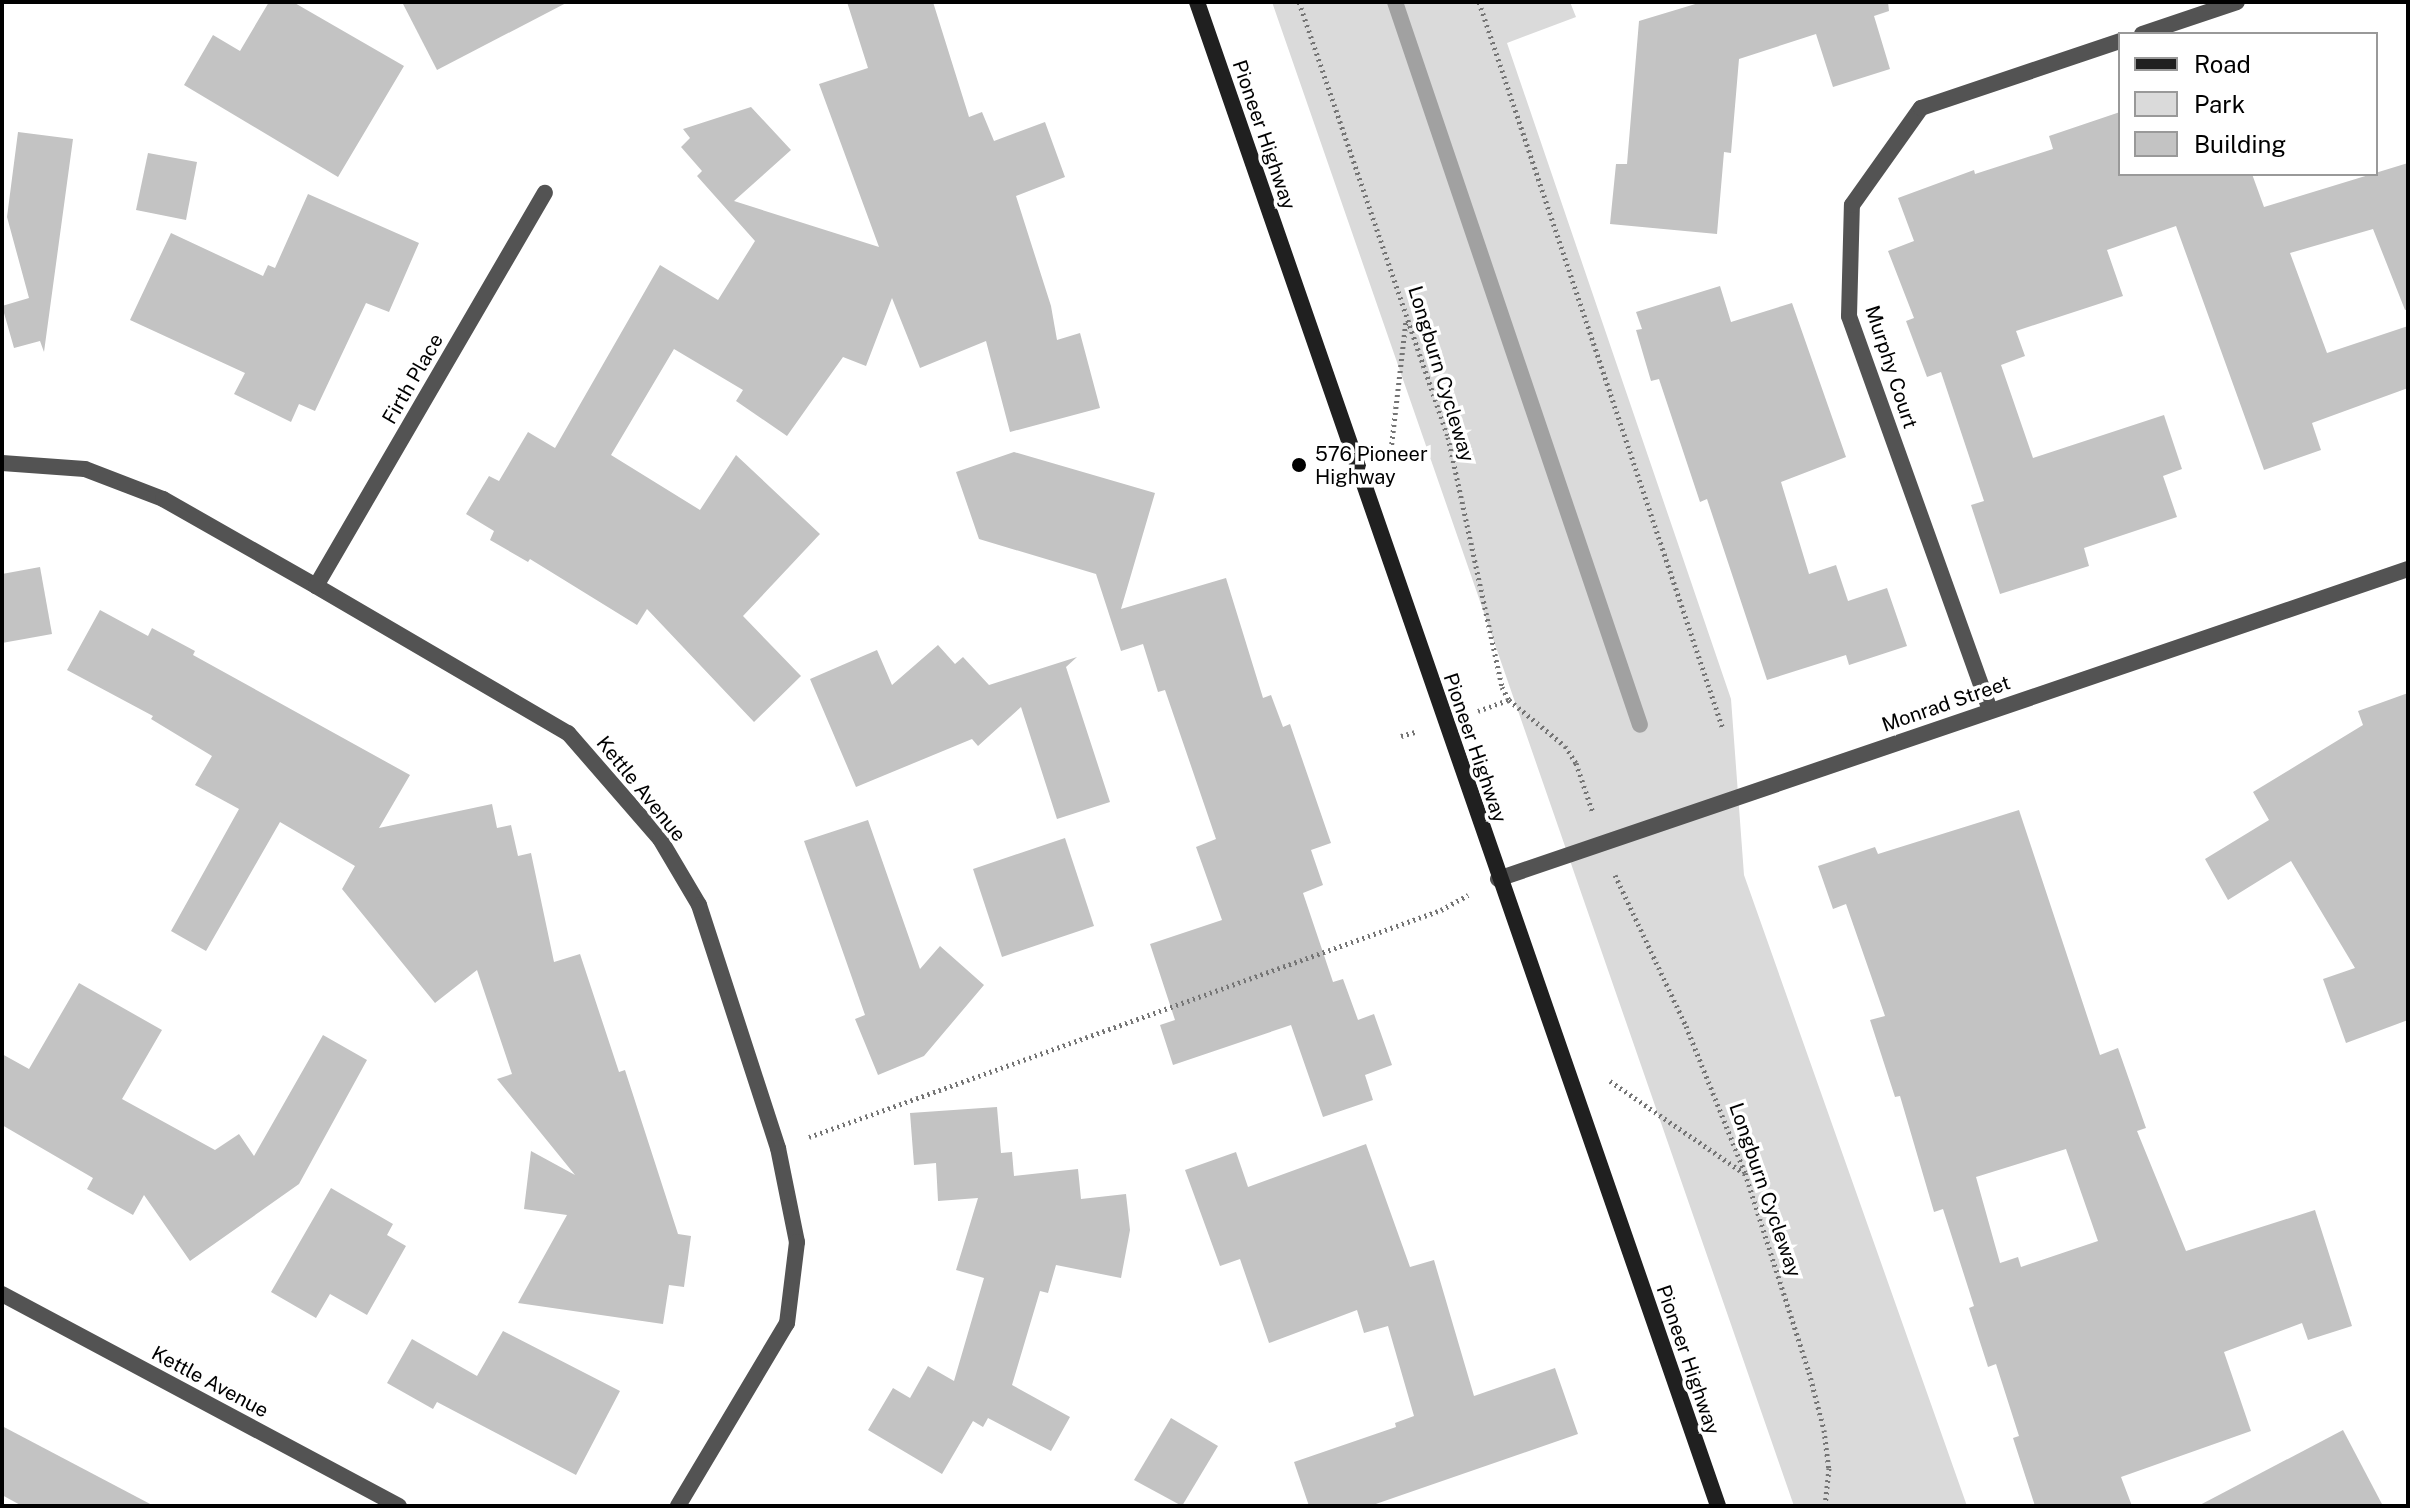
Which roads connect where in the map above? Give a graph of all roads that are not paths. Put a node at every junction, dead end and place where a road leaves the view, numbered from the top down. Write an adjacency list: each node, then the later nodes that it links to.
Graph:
1 (1197, 2): 10 (main road, Pioneer Highway)
2 (2237, 2): 3 (street)
3 (2148, 32)
4 (2118, 42): 9 (street, Murphy Court)
5 (545, 193): 8 (street, Firth Place)
6 (2, 463): 8 (street, Kettle Avenue)
7 (2408, 569): 9 (street, Monrad Street)
8 (316, 586): 13 (street, Kettle Avenue)
9 (1990, 710): 10 (street, Monrad Street)
10 (1498, 879): 14 (main road, Pioneer Highway)
11 (2, 1294): 12 (street, Kettle Avenue)
12 (399, 1506)
13 (678, 1506)
14 (1718, 1506)

